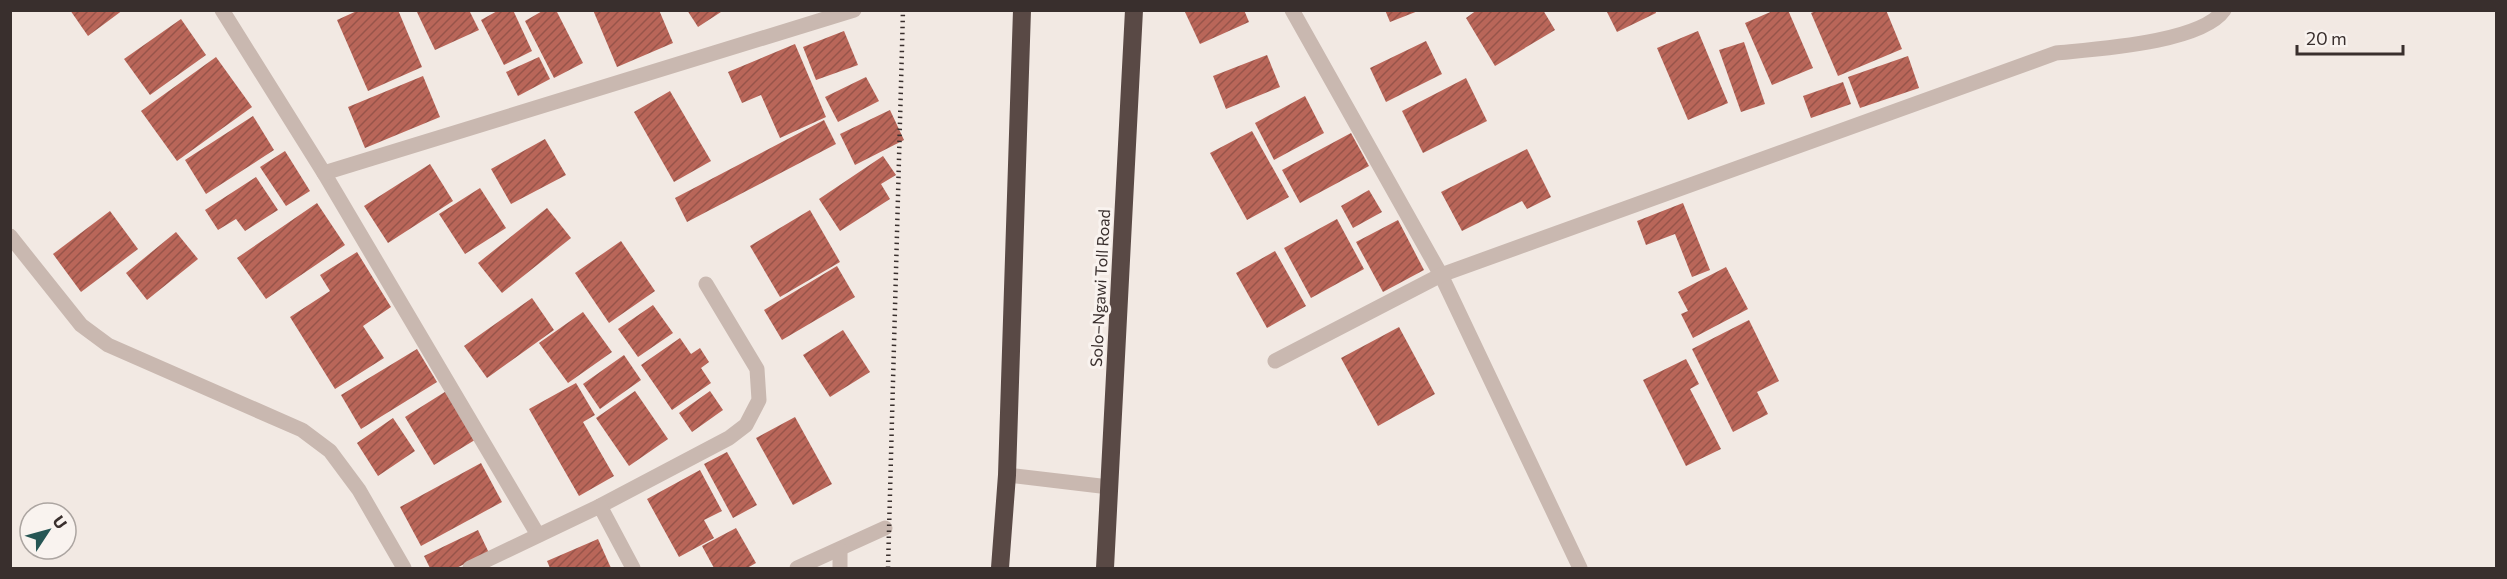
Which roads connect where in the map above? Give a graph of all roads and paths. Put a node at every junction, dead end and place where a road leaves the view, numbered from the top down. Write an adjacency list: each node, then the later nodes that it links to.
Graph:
1 (222, 10): 7 (street)
2 (854, 10): 7 (street)
3 (1022, 10): 12 (highway)
4 (1134, 10): 13 (highway, Solo–Ngawi Toll Road)
5 (1292, 10): 9 (street)
6 (2224, 10): 9 (street)
7 (324, 173): 16 (street)
8 (10, 236): 18 (street)
9 (1441, 275): 11 (street); 25 (street)
10 (706, 284): 14 (street)
11 (1275, 361)
12 (1008, 475): 13 (street); 23 (highway)
13 (1109, 488): 24 (highway, Solo–Ngawi Toll Road)
14 (600, 506): 16 (street); 20 (street)
15 (885, 528): 17 (street)
16 (538, 535): 19 (street)
17 (840, 550): 21 (street); 22 (street)
18 (404, 568)
19 (470, 568)
20 (633, 568)
21 (797, 568)
22 (840, 568)
23 (1000, 568)
24 (1106, 568)
25 (1580, 568)

